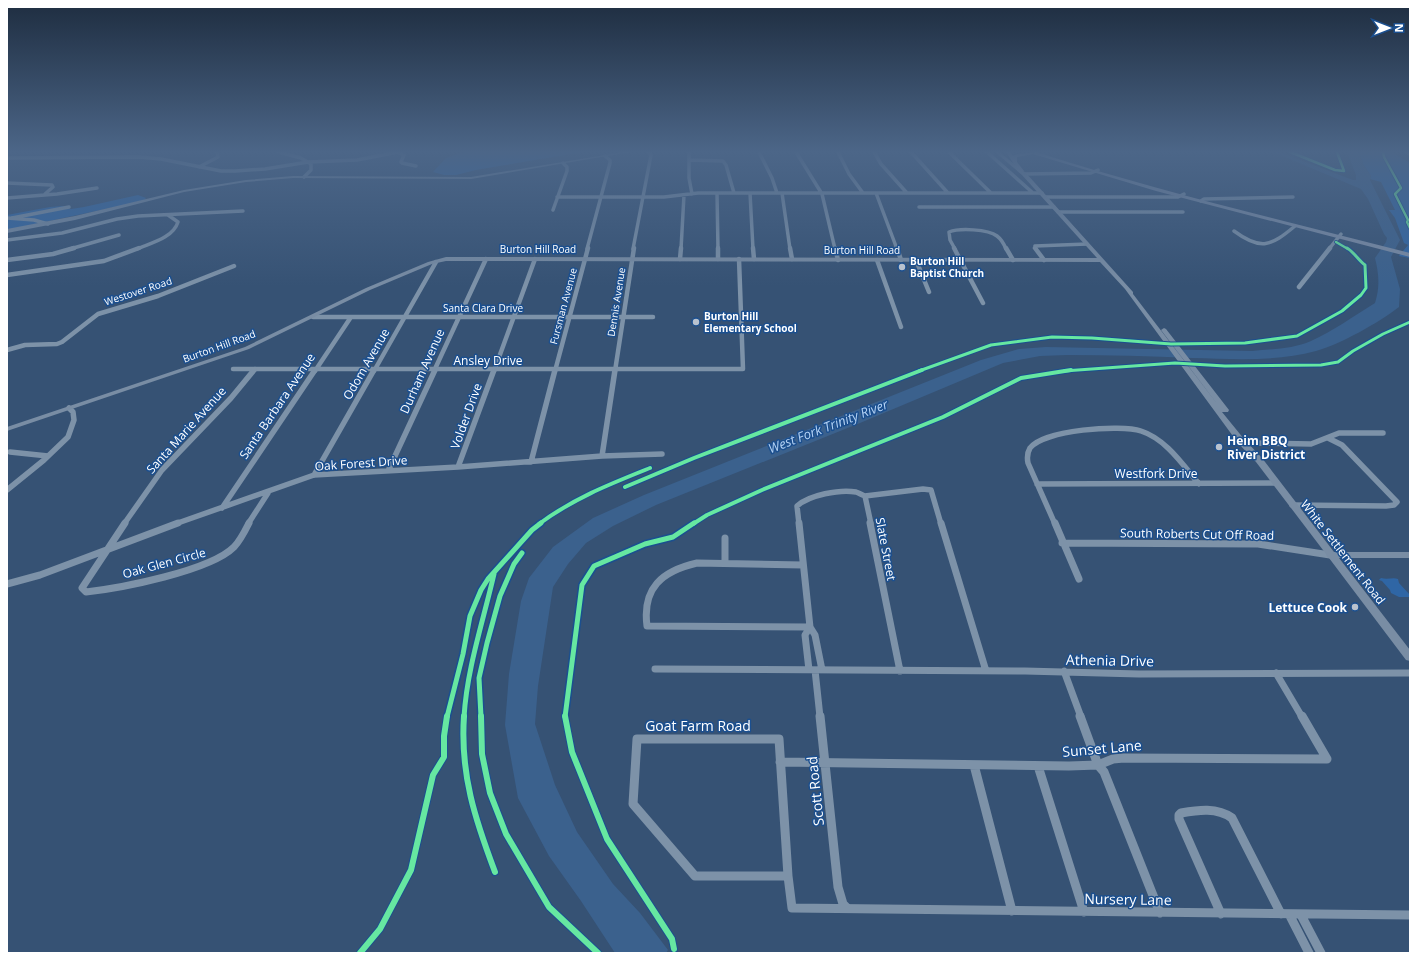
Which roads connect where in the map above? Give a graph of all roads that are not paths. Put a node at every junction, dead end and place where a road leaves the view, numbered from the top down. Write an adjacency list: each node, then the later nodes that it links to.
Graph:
1 (18, 197): 17 (street)
2 (165, 197): 30 (street)
3 (557, 197): 4 (street); 23 (street)
4 (601, 197): 5 (street); 43 (street, Fursman Avenue)
5 (643, 197): 6 (street); 44 (street, Dennis Avenue)
6 (647, 197)
7 (684, 197): 45 (street)
8 (717, 197): 46 (street)
9 (750, 197): 48 (street)
10 (781, 197): 49 (street)
11 (822, 197): 51 (street)
12 (877, 197): 53 (street)
13 (1046, 197): 22 (street, White Settlement Road)
14 (1165, 197): 15 (street)
15 (1178, 197)
16 (1190, 197): 19 (main road)
17 (7, 198)
18 (1293, 198): 19 (street)
19 (1203, 200): 31 (main road); 35 (main road)
20 (69, 207): 29 (street)
21 (919, 207): 22 (street)
22 (1054, 207): 25 (street, White Settlement Road)
23 (552, 210)
24 (243, 211): 27 (street)
25 (1058, 212): 26 (street); 38 (street, White Settlement Road)
26 (1183, 212)
27 (168, 215): 36 (street); 63 (street)
28 (7, 218): 29 (street)
29 (12, 218): 30 (street)
30 (48, 224): 32 (street)
31 (1295, 226): 33 (street); 35 (main road)
32 (7, 231)
33 (1234, 231)
34 (119, 234): 50 (street)
35 (1339, 235): 37 (main road); 64 (street)
36 (7, 240)
37 (1364, 242): 39 (main road); 40 (main road)
38 (1087, 244): 57 (street); 59 (street, White Settlement Road)
39 (1410, 252)
40 (1410, 255)
41 (486, 259): 42 (street, Burton Hill Road); 60 (street, Burton Hill Road); 70 (street, Durham Avenue)
42 (535, 259): 43 (street, Burton Hill Road); 71 (street, Volder Drive)
43 (584, 259): 44 (street, Burton Hill Road); 72 (street, Fursman Avenue)
44 (632, 259): 45 (street, Burton Hill Road); 73 (street, Dennis Avenue)
45 (680, 259): 46 (street, Burton Hill Road)
46 (718, 259): 47 (street, Burton Hill Road)
47 (739, 259): 48 (street, Burton Hill Road); 77 (street, Ansley Drive)
48 (754, 259): 49 (street, Burton Hill Road)
49 (792, 259): 51 (street, Burton Hill Road)
50 (7, 260)
51 (838, 260): 52 (street, Burton Hill Road)
52 (877, 260): 53 (street, Burton Hill Road); 75 (street)
53 (901, 260): 54 (street, Burton Hill Road)
54 (916, 260): 55 (street, Burton Hill Road); 65 (street)
55 (961, 260): 56 (street, Burton Hill Road); 56 (street); 66 (street)
56 (1013, 260): 57 (street, Burton Hill Road)
57 (1044, 260): 58 (street, Burton Hill Road)
58 (1090, 260): 59 (street, Burton Hill Road); 62 (street)
59 (1101, 260): 62 (street, White Settlement Road)
60 (436, 262): 67 (street, Burton Hill Road); 69 (street, Odom Avenue)
61 (234, 266): 76 (street, Westover Road)
62 (1106, 266): 87 (street, White Settlement Road)
63 (7, 274)
64 (1299, 287)
65 (929, 292)
66 (983, 303)
67 (313, 317): 68 (street, Santa Clara Drive); 85 (street, Burton Hill Road)
68 (351, 317): 69 (street, Santa Clara Drive); 80 (street, Santa Barbara Avenue)
69 (404, 317): 70 (street, Santa Clara Drive); 81 (street, Odom Avenue)
70 (458, 317): 71 (street, Santa Clara Drive); 82 (street, Durham Avenue)
71 (513, 317): 72 (street, Santa Clara Drive); 83 (street, Volder Drive)
72 (569, 317): 73 (street, Santa Clara Drive); 84 (street, Fursman Avenue)
73 (623, 317): 74 (street, Santa Clara Drive); 77 (street, Dennis Avenue)
74 (653, 317)
75 (901, 327)
76 (7, 350)
77 (614, 368): 84 (street, Ansley Drive); 94 (street, Dennis Avenue)
78 (233, 369): 79 (street, Ansley Drive)
79 (255, 369): 80 (street, Ansley Drive); 110 (street, Santa Marie Avenue)
80 (314, 369): 81 (street, Ansley Drive); 107 (street, Santa Barbara Avenue)
81 (374, 369): 82 (street, Ansley Drive); 99 (street, Odom Avenue)
82 (434, 370): 83 (street, Ansley Drive); 98 (street, Durham Avenue)
83 (494, 370): 84 (street, Ansley Drive); 97 (street, Volder Drive)
84 (555, 370): 96 (street, Fursman Avenue)
85 (69, 408): 86 (street, Burton Hill Road); 93 (street)
86 (7, 429)
87 (1238, 432): 90 (street, White Settlement Road); 95 (street, White Settlement Road)
88 (1383, 433): 89 (street)
89 (1328, 438): 90 (street); 106 (street)
90 (1250, 443): 95 (street, White Settlement Road)
91 (10, 452): 93 (street)
92 (662, 454): 94 (street, Oak Forest Drive)
93 (48, 456): 103 (street)
94 (602, 456): 96 (street, Oak Forest Drive)
95 (1259, 460): 100 (street, White Settlement Road)
96 (530, 462): 97 (street, Oak Forest Drive)
97 (458, 467): 98 (street, Oak Forest Drive)
98 (388, 471): 99 (street, Oak Forest Drive)
99 (314, 475): 104 (street, Oak Forest Drive)
100 (1275, 483): 102 (street, Westfork Drive); 106 (street, White Settlement Road)
101 (1037, 484): 102 (street, Westfork Drive); 102 (street); 109 (street)
102 (1199, 484)
103 (7, 490)
104 (268, 493): 107 (street, Oak Forest Drive); 110 (street, Oak Glen Circle)
105 (865, 496): 114 (street, Scott Road); 121 (street, Slate Street); 122 (street)
106 (1292, 506): 111 (street, White Settlement Road)
107 (222, 508): 110 (street, Oak Forest Drive)
108 (725, 538): 113 (street)
109 (1062, 543): 111 (street, South Roberts Cut Off Road); 115 (street)
110 (109, 548): 116 (street, Oak Forest Drive)
111 (1330, 555): 112 (street); 118 (street, White Settlement Road)
112 (1410, 555)
113 (725, 563): 114 (street); 117 (street)
114 (803, 565): 117 (street, Scott Road)
115 (1078, 579)
116 (7, 584)
117 (810, 627): 120 (street, Scott Road); 120 (street, Scott Road)
118 (1410, 657)
119 (655, 669): 120 (street, Athenia Drive)
120 (815, 670): 121 (street, Athenia Drive); 127 (street, Scott Road)
121 (900, 671): 122 (street, Athenia Drive)
122 (986, 671): 123 (street, Athenia Drive)
123 (1064, 671): 124 (street, Athenia Drive); 129 (street)
124 (1276, 673): 125 (street, Athenia Drive); 129 (street, Sunset Lane)
125 (1410, 673)
126 (780, 762): 127 (street, Sunset Lane); 131 (street, Goat Farm Road); 131 (street, Goat Farm Road)
127 (825, 763): 128 (street, Sunset Lane); 132 (street, Scott Road)
128 (974, 764): 130 (street, Sunset Lane); 133 (street)
129 (1098, 765): 130 (street, Sunset Lane); 135 (street)
130 (1038, 766): 134 (street)
131 (788, 876): 132 (street, Goat Farm Road)
132 (846, 908): 133 (street, Nursery Lane)
133 (1012, 911): 134 (street, Nursery Lane)
134 (1084, 912): 135 (street, Nursery Lane)
135 (1160, 913): 136 (street, Nursery Lane)
136 (1221, 914): 137 (street, Nursery Lane); 137 (street)
137 (1285, 914): 138 (street, Nursery Lane); 140 (street)
138 (1301, 915): 139 (street, Nursery Lane); 141 (street)
139 (1410, 915)
140 (1308, 953)
141 (1321, 953)

